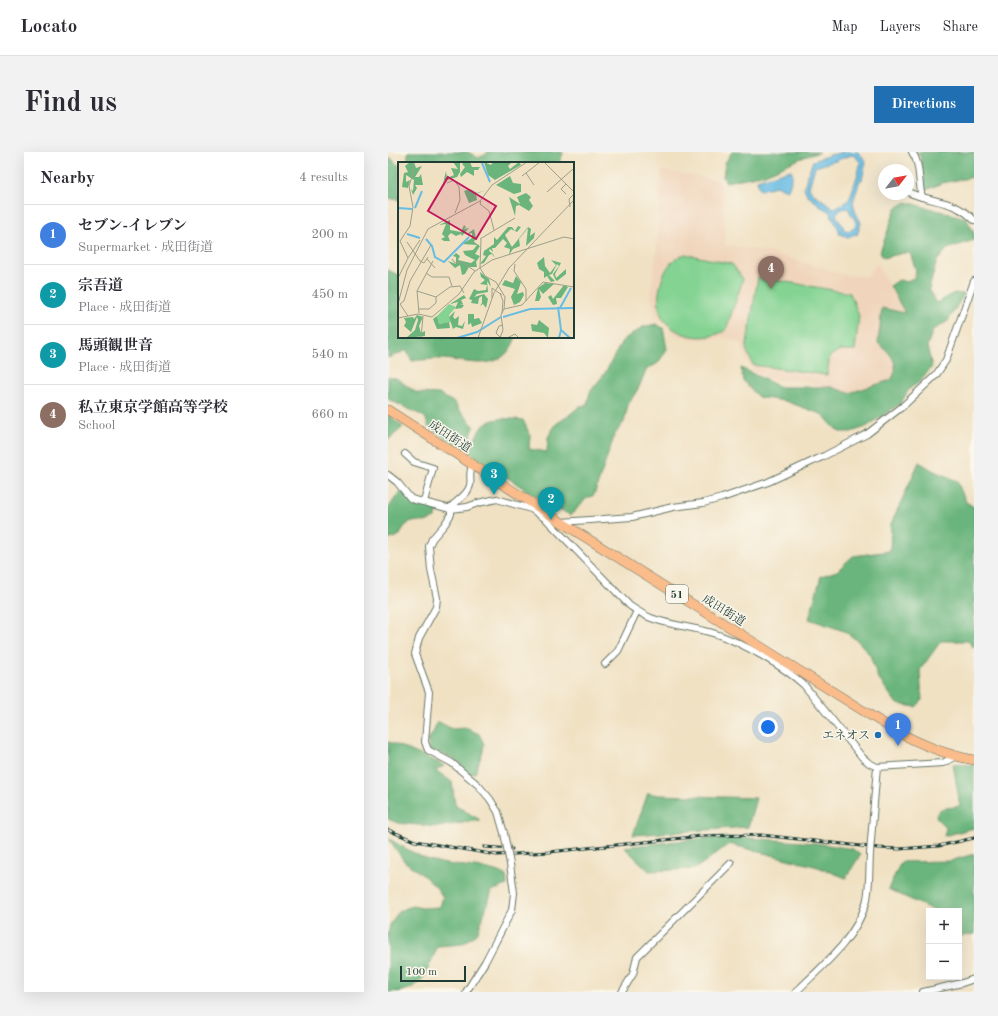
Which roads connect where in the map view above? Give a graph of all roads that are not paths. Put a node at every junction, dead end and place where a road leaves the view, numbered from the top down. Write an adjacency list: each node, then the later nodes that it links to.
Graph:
1 (912, 152): 3 (street)
2 (914, 194): 3 (street)
3 (922, 197): 4 (street)
4 (974, 220)
5 (974, 280): 13 (street)
6 (388, 410): 8 (highway, 成田街道 / 51)
7 (405, 454): 10 (street)
8 (472, 464): 11 (street); 12 (highway, 成田街道 / 51)
9 (388, 475): 10 (street)
10 (424, 502): 11 (street)
11 (450, 509): 12 (street); 21 (street, bridge)
12 (549, 518): 13 (highway, 成田街道 / 51); 14 (street)
13 (561, 522): 16 (highway, 成田街道 / 51)
14 (637, 611): 15 (street); 18 (street)
15 (605, 664)
16 (954, 757): 17 (highway, 成田街道 / 51); 18 (street)
17 (974, 760)
18 (877, 766): 23 (street, bridge)
19 (731, 863): 22 (street)
20 (974, 979): 24 (street)
21 (466, 992)
22 (622, 992)
23 (796, 992)
24 (923, 992)

